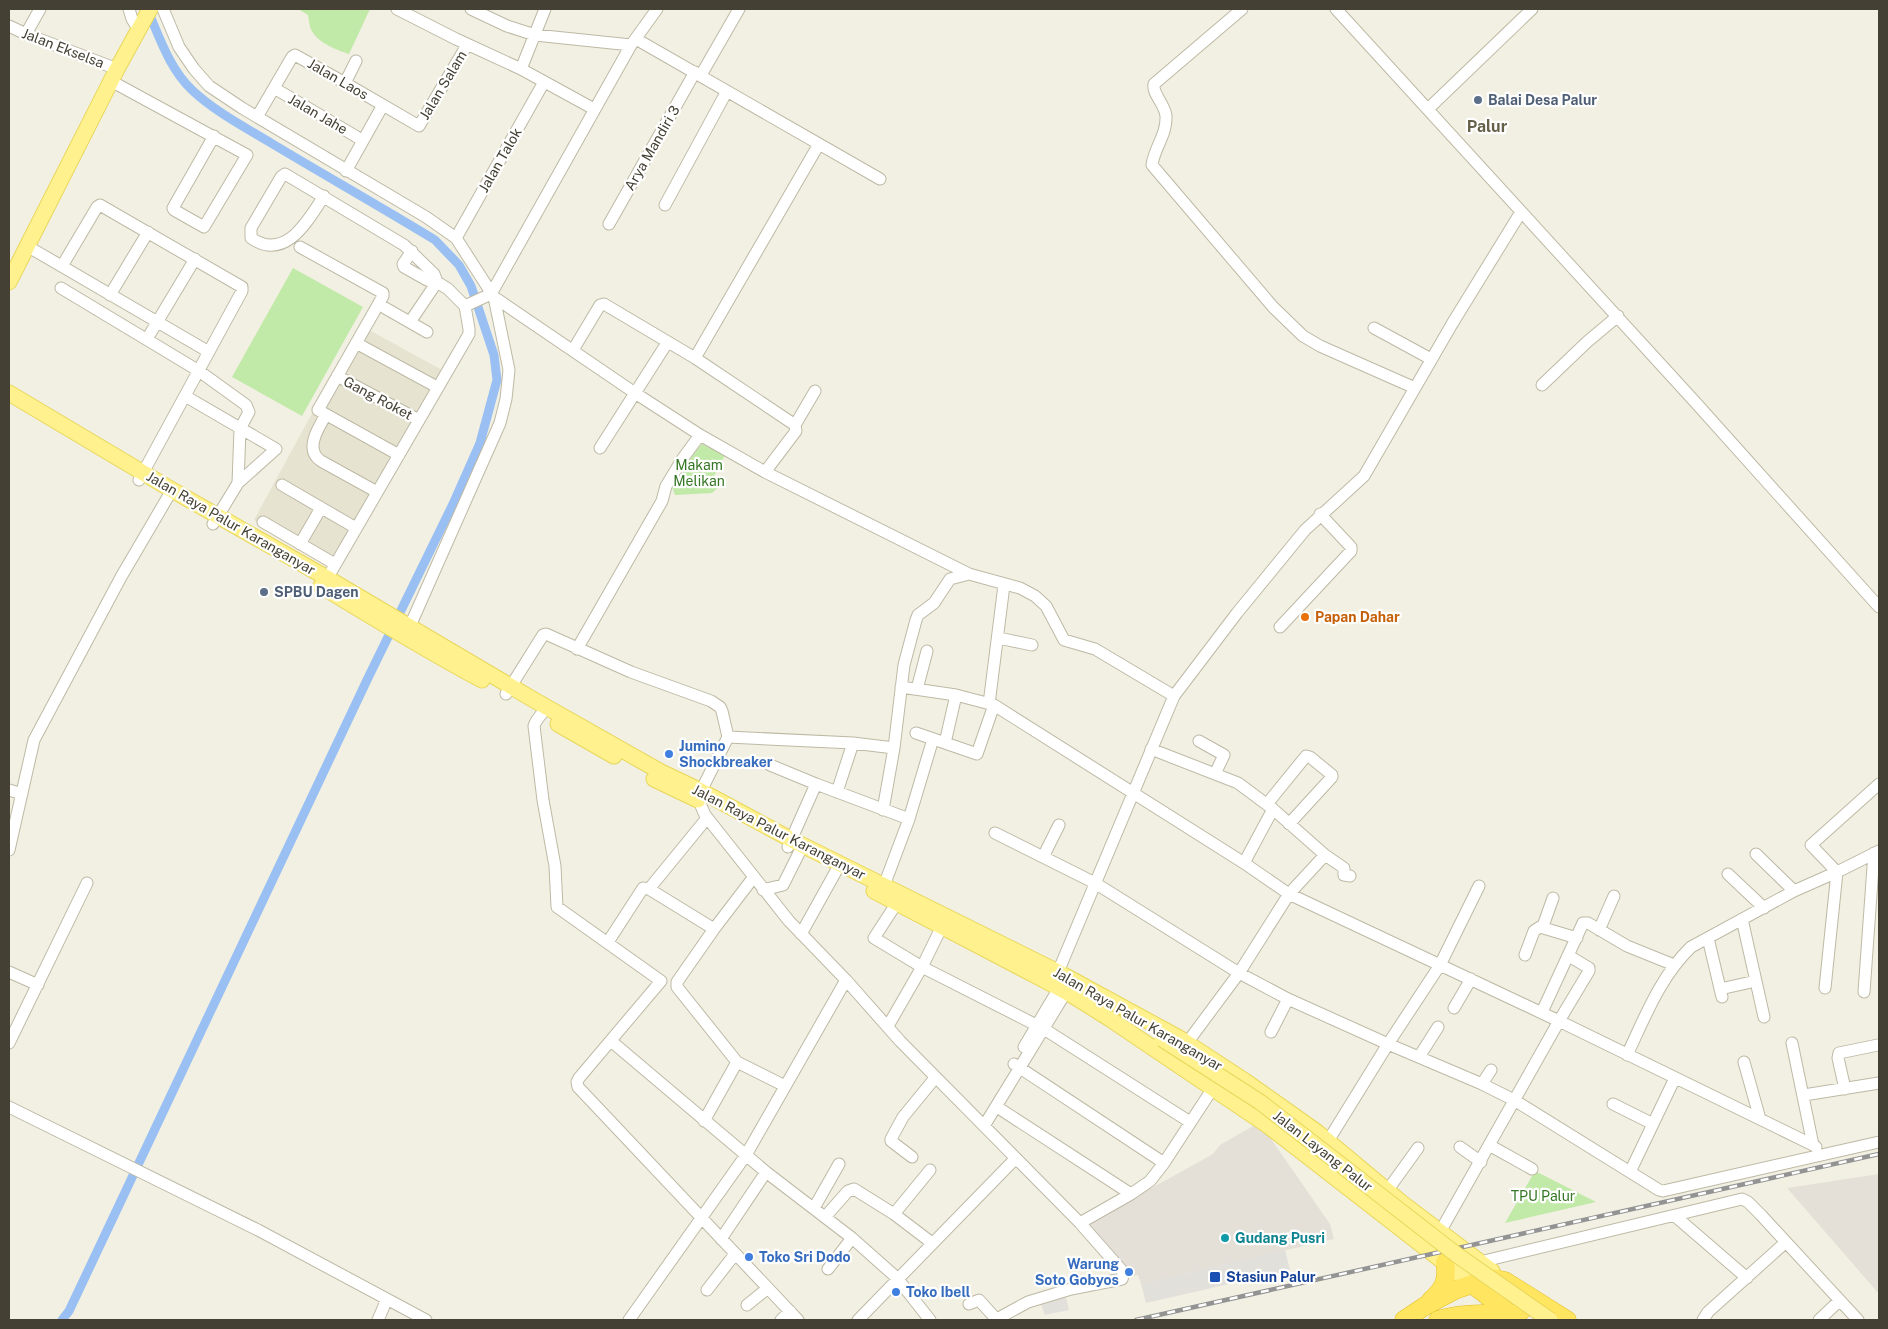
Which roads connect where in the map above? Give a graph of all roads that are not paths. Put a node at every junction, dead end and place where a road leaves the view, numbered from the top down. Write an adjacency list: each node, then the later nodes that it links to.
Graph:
1 (40, 9): 17 (street)
2 (129, 9): 16 (street)
3 (150, 9): 16 (main road)
4 (163, 9): 32 (street)
5 (397, 9): 14 (street)
6 (424, 9): 14 (street)
7 (471, 9): 18 (street)
8 (545, 9): 18 (street)
9 (657, 9): 19 (street)
10 (739, 9): 23 (street, Arya Mandiri 3)
11 (1242, 9): 73 (street)
12 (1336, 9): 31 (street)
13 (1532, 9): 31 (street)
14 (418, 19): 20 (street)
15 (9, 26): 17 (street, Jalan Ekselsa)
16 (139, 28): 24 (main road)
17 (26, 34): 24 (street, Jalan Ekselsa)
18 (535, 35): 19 (street); 22 (street)
19 (634, 42): 23 (street); 30 (street)
20 (467, 44): 22 (street); 33 (street, Jalan Salam)
21 (356, 61): 26 (street)
22 (521, 69): 25 (street)
23 (698, 74): 28 (street); 42 (street, Arya Mandiri 3)
24 (114, 75): 34 (street, Jalan Ekselsa); 45 (main road)
25 (544, 82): 30 (street); 44 (street, Jalan Talok)
26 (345, 83): 27 (street, Jalan Laos); 29 (street, Jalan Laos)
27 (274, 88): 32 (street); 35 (street, Jalan Jahe)
28 (727, 91): 36 (street); 40 (street)
29 (383, 105): 33 (street, Jalan Laos); 35 (street)
30 (594, 109): 54 (street)
31 (1428, 109): 41 (street)
32 (257, 117): 37 (street)
33 (419, 126)
34 (214, 136): 34 (street, Jalan Ekselsa)
35 (362, 140): 37 (street)
36 (819, 144): 38 (street); 67 (street)
37 (346, 171): 44 (street)
38 (880, 180)
39 (324, 196): 39 (street); 47 (street)
40 (665, 205)
41 (1521, 212): 57 (street); 68 (street)
42 (609, 224)
43 (148, 232): 48 (street); 49 (street); 53 (street)
44 (456, 238): 54 (street)
45 (27, 246): 49 (street); 50 (main road)
46 (300, 247): 64 (street)
47 (412, 252): 51 (street); 51 (street)
48 (195, 259): 58 (street); 66 (street)
49 (62, 266): 53 (street)
50 (9, 282)
51 (436, 282): 55 (street); 59 (street)
52 (61, 288): 62 (street)
53 (110, 295): 58 (street)
54 (491, 296): 55 (street); 65 (street); 104 (street)
55 (467, 305): 72 (street)
56 (385, 308): 59 (street)
57 (1618, 316): 71 (street); 102 (street)
58 (158, 322): 62 (street); 66 (street)
59 (410, 322): 61 (street)
60 (1374, 328): 68 (street)
61 (427, 332)
62 (148, 339): 69 (street)
63 (667, 343): 65 (street); 67 (street); 76 (street)
64 (356, 344): 70 (street); 72 (street)
65 (572, 350): 76 (street)
66 (209, 352): 69 (street)
67 (695, 358): 81 (street)
68 (1431, 359): 73 (street)
69 (199, 371): 77 (street); 82 (street)
70 (338, 376): 79 (street); 80 (street, Gang Roket)
71 (1542, 385)
72 (437, 387): 80 (street)
73 (1415, 388): 93 (street)
74 (815, 391): 81 (street)
75 (9, 393): 87 (main road, Jalan Raya Palur Karanganyar)
76 (635, 393): 83 (street); 84 (street)
77 (185, 396): 82 (street); 87 (street)
78 (9, 403): 87 (main road, Jalan Raya Palur Karanganyar)
79 (322, 412): 85 (street); 90 (street)
80 (419, 420): 85 (street)
81 (795, 425): 86 (street)
82 (240, 428): 88 (street); 88 (street)
83 (700, 435): 86 (street); 107 (street)
84 (600, 448)
85 (399, 455): 90 (street)
86 (765, 472): 99 (street)
87 (141, 477): 91 (main road, Jalan Raya Palur Karanganyar)
88 (238, 483): 94 (street)
89 (282, 485): 92 (street)
90 (377, 492): 96 (street)
91 (170, 494): 94 (main road, Jalan Raya Palur Karanganyar); 131 (street)
92 (321, 508): 96 (street); 97 (street)
93 (1320, 514): 103 (street); 113 (street)
94 (215, 520): 100 (main road, Jalan Raya Palur Karanganyar)
95 (262, 522): 97 (street)
96 (356, 528): 98 (street)
97 (300, 544): 98 (street)
98 (335, 564): 100 (street)
99 (969, 574): 101 (street); 109 (street)
100 (324, 582): 104 (main road, Jalan Raya Palur Karanganyar)
101 (1004, 585): 105 (street); 113 (street)
102 (1879, 606)
103 (1280, 626)
104 (405, 628): 111 (main road, Jalan Raya Palur Karanganyar)
105 (998, 638): 106 (street); 114 (street)
106 (1032, 645)
107 (577, 648): 111 (street); 117 (street)
108 (927, 651): 110 (street)
109 (901, 687): 110 (street); 122 (street)
110 (916, 689): 112 (street)
111 (509, 690): 115 (main road, Jalan Raya Palur Karanganyar)
112 (956, 696): 114 (street); 121 (street)
113 (1174, 696): 123 (street)
114 (992, 704): 121 (street); 130 (street)
115 (545, 711): 132 (main road, Jalan Raya Palur Karanganyar); 172 (street)
116 (916, 733): 118 (street)
117 (728, 737): 120 (street); 132 (street)
118 (933, 739): 121 (street); 136 (street)
119 (1199, 741): 125 (street)
120 (852, 743): 122 (street); 129 (street)
121 (945, 743)
122 (894, 748): 134 (street)
123 (1151, 749): 125 (street); 130 (street)
124 (770, 765): 126 (street)
125 (1215, 774): 133 (street)
126 (816, 784): 129 (street); 140 (street)
127 (1879, 784): 148 (street)
128 (9, 790): 131 (street)
129 (837, 792): 134 (street)
130 (1133, 792): 146 (street); 153 (street)
131 (22, 794): 141 (street)
132 (700, 796): 135 (street); 140 (main road, Jalan Raya Palur Karanganyar)
133 (1270, 806): 137 (street); 137 (street); 146 (street)
134 (883, 810): 136 (street)
135 (707, 818): 151 (street); 155 (street)
136 (909, 819): 157 (street)
137 (1289, 824): 144 (street)
138 (1059, 825): 145 (street)
139 (995, 833): 145 (street)
140 (795, 846): 147 (main road, Jalan Raya Palur Karanganyar); 156 (street)
141 (9, 850)
142 (1877, 852): 148 (street); 187 (street)
143 (1756, 854): 158 (street)
144 (1325, 855): 150 (street); 159 (street)
145 (1042, 856): 153 (street)
146 (1244, 863): 159 (street)
147 (838, 868): 157 (main road, Jalan Raya Palur Karanganyar); 169 (street)
148 (1837, 872): 158 (street); 185 (street)
149 (1728, 874): 163 (street)
150 (1350, 876)
151 (753, 878): 156 (street); 167 (street)
152 (87, 883): 184 (street)
153 (1095, 883): 179 (street); 180 (street)
154 (1479, 886): 176 (street)
155 (649, 889): 167 (street); 172 (street)
156 (763, 890): 169 (street)
157 (883, 890): 162 (main road, Jalan Raya Palur Karanganyar)
158 (1794, 892): 163 (street)
159 (1290, 894): 176 (street); 180 (street)
160 (1614, 896): 168 (street)
161 (1553, 898): 166 (street)
162 (900, 899): 165 (main road, Jalan Raya Palur Karanganyar); 177 (street)
163 (1764, 908): 164 (street)
164 (1742, 919): 171 (street); 183 (street)
165 (944, 921): 177 (street); 179 (main road, Jalan Raya Palur Karanganyar); 186 (main road, Jalan Raya Palur Karanganyar)
166 (1543, 926): 170 (street); 173 (street)
167 (714, 929): 206 (street)
168 (1599, 930): 170 (street); 175 (street)
169 (801, 934): 182 (street)
170 (1577, 938): 174 (street)
171 (1708, 938): 175 (street); 183 (street)
172 (608, 942): 198 (street)
173 (1525, 955)
174 (1569, 956): 191 (street); 193 (street)
175 (1680, 959): 204 (street)
176 (1440, 965): 181 (street); 202 (street)
177 (922, 967): 194 (street); 196 (street)
178 (9, 972): 184 (street)
179 (1058, 972): 188 (main road, Jalan Raya Palur Karanganyar)
180 (1240, 973): 189 (street); 200 (street)
181 (1471, 979): 190 (street); 191 (street)
182 (846, 980): 194 (street); 214 (street)
183 (1756, 982): 192 (street)
184 (38, 985): 199 (street)
185 (1825, 988)
186 (1062, 990): 188 (main road, Jalan Raya Palur Karanganyar); 196 (street)
187 (1864, 992)
188 (1086, 995): 200 (main road, Jalan Raya Palur Karanganyar); 215 (main road, Jalan Raya Palur Karanganyar); 276 (main road, Jalan Layang Palur, bridge)
189 (1288, 999): 197 (street); 202 (street)
190 (1454, 1008)
191 (1542, 1012): 193 (street)
192 (1764, 1017)
193 (1559, 1021): 204 (street); 218 (street)
194 (888, 1026): 210 (street)
195 (1438, 1027): 205 (street)
196 (1040, 1028): 208 (street); 224 (street)
197 (1271, 1032)
198 (610, 1041): 223 (street); 251 (street)
199 (9, 1043)
200 (1187, 1043): 227 (main road, Jalan Raya Palur Karanganyar)
201 (1792, 1043): 217 (street)
202 (1388, 1044): 205 (street); 227 (street)
203 (1878, 1045): 216 (street)
204 (1627, 1055): 211 (street)
205 (1419, 1057): 213 (street)
206 (737, 1062): 214 (street); 223 (street)
207 (1744, 1062): 222 (street)
208 (1017, 1066): 221 (street); 225 (street); 238 (street)
209 (1491, 1070): 213 (street)
210 (935, 1078): 225 (street); 235 (street)
211 (1675, 1078): 222 (street); 226 (street)
212 (1879, 1083): 216 (street)
213 (1482, 1084): 218 (street)
214 (785, 1086): 234 (street)
215 (1213, 1088): 224 (street); 252 (main road, Jalan Raya Palur Karanganyar)
216 (1845, 1089): 217 (street)
217 (1804, 1095): 230 (street)
218 (1514, 1100): 229 (street); 243 (street)
219 (1613, 1104): 226 (street)
220 (9, 1107): 270 (street)
221 (997, 1107): 225 (street); 245 (street)
222 (1760, 1119): 230 (street)
223 (704, 1121): 234 (street)
224 (1190, 1122): 238 (street)
225 (981, 1123): 236 (street)
226 (1653, 1124): 243 (street)
227 (1328, 1141): 244 (main road, Jalan Raya Palur Karanganyar)
228 (1879, 1142): 233 (street)
229 (1489, 1145): 237 (street); 240 (street)
230 (1813, 1145): 233 (street)
231 (1460, 1147): 237 (street)
232 (1418, 1148): 244 (street)
233 (1826, 1154): 243 (street)
234 (746, 1155): 242 (street); 251 (street)
235 (912, 1157)
236 (1015, 1159): 253 (street); 258 (street)
237 (1480, 1162): 254 (street)
238 (1164, 1163): 245 (street)
239 (839, 1164): 247 (street)
240 (1532, 1169)
241 (930, 1170): 248 (street)
242 (766, 1172): 247 (street); 256 (street)
243 (1630, 1172)
244 (1387, 1191): 246 (main road, Jalan Raya Palur Karanganyar)
245 (1131, 1194): 253 (street)
246 (1402, 1203): 252 (main road); 254 (main road, Jalan Raya Palur Karanganyar)
247 (814, 1208): 250 (street)
248 (894, 1214): 250 (street); 258 (street)
249 (1675, 1216): 257 (street); 261 (street); 264 (street)
250 (825, 1217): 255 (street)
251 (702, 1219): 256 (street); 280 (street)
252 (1388, 1220): 260 (main road, Jalan Raya Palur Karanganyar)
253 (1080, 1223): 285 (street)
254 (1440, 1232): 261 (main road, Jalan Raya Palur Karanganyar)
255 (852, 1238): 262 (street); 263 (street)
256 (721, 1239): 259 (street)
257 (1786, 1242): 264 (street); 271 (street)
258 (932, 1243): 263 (street)
259 (735, 1254): 267 (street); 268 (street)
260 (1444, 1262): 266 (main road, Jalan Raya Palur Karanganyar); 274 (highway)
261 (1480, 1262): 265 (main road, Jalan Raya Palur Karanganyar)
262 (828, 1269)
263 (897, 1278): 283 (street); 284 (street)
264 (1747, 1278): 289 (street)
265 (1505, 1281): 266 (highway); 269 (highway)
266 (1472, 1284): 274 (highway); 277 (highway)
267 (768, 1288): 273 (street); 275 (street)
268 (707, 1290)
269 (1527, 1295): 276 (highway); 277 (highway)
270 (387, 1299): 278 (street); 279 (street)
271 (1839, 1300): 290 (street); 291 (street)
272 (969, 1304): 285 (street)
273 (747, 1305)
274 (1425, 1306): 286 (highway)
275 (790, 1311): 281 (street); 282 (street)
276 (1543, 1317): 288 (highway)
277 (1516, 1318): 287 (highway)
278 (378, 1320)
279 (426, 1320)
280 (629, 1320)
281 (781, 1320)
282 (798, 1320)
283 (858, 1320)
284 (930, 1320)
285 (996, 1320)
286 (1404, 1320)
287 (1438, 1320)
288 (1567, 1320)
289 (1703, 1320)
290 (1819, 1320)
291 (1858, 1320)

